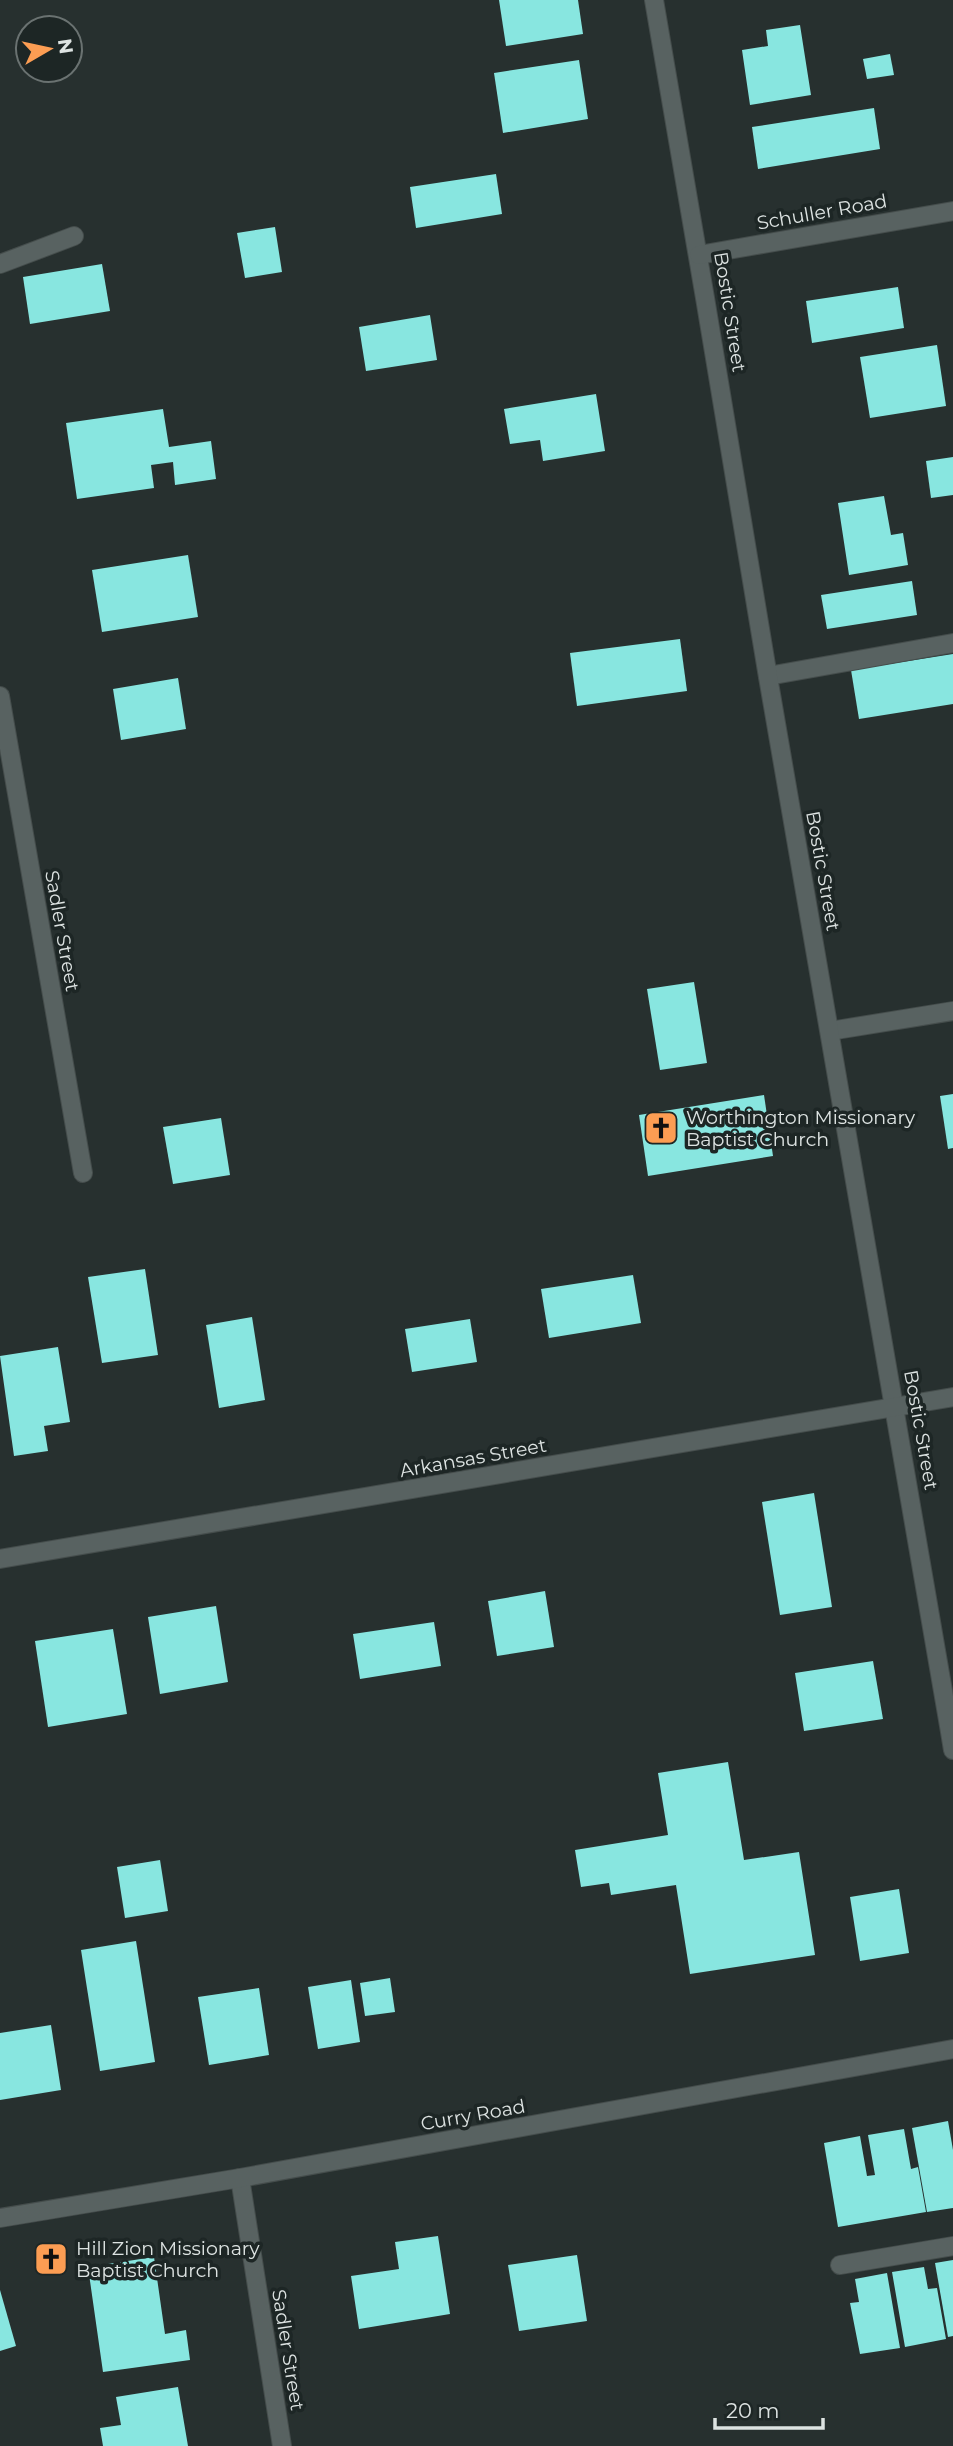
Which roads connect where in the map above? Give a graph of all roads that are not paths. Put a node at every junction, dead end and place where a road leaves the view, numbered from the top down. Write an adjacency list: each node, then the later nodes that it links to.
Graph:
1 (654, 0): 4 (street, Bostic Street)
2 (953, 211): 4 (street, Schuller Road)
3 (74, 236): 5 (street)
4 (699, 256): 7 (street, Bostic Street)
5 (0, 264)
6 (953, 643): 7 (street)
7 (768, 676): 10 (street, Bostic Street)
8 (0, 696): 11 (street, Sadler Street)
9 (953, 1011): 10 (street)
10 (830, 1031): 13 (street, Bostic Street)
11 (83, 1173)
12 (953, 1397): 13 (street, Arkansas Street)
13 (896, 1407): 14 (street, Arkansas Street); 15 (street, Bostic Street)
14 (0, 1559)
15 (953, 1750)
16 (953, 2049): 17 (street, Curry Road)
17 (240, 2178): 18 (street, Curry Road); 21 (street, Sadler Street)
18 (0, 2218)
19 (953, 2246): 20 (street)
20 (839, 2265)
21 (282, 2446)

